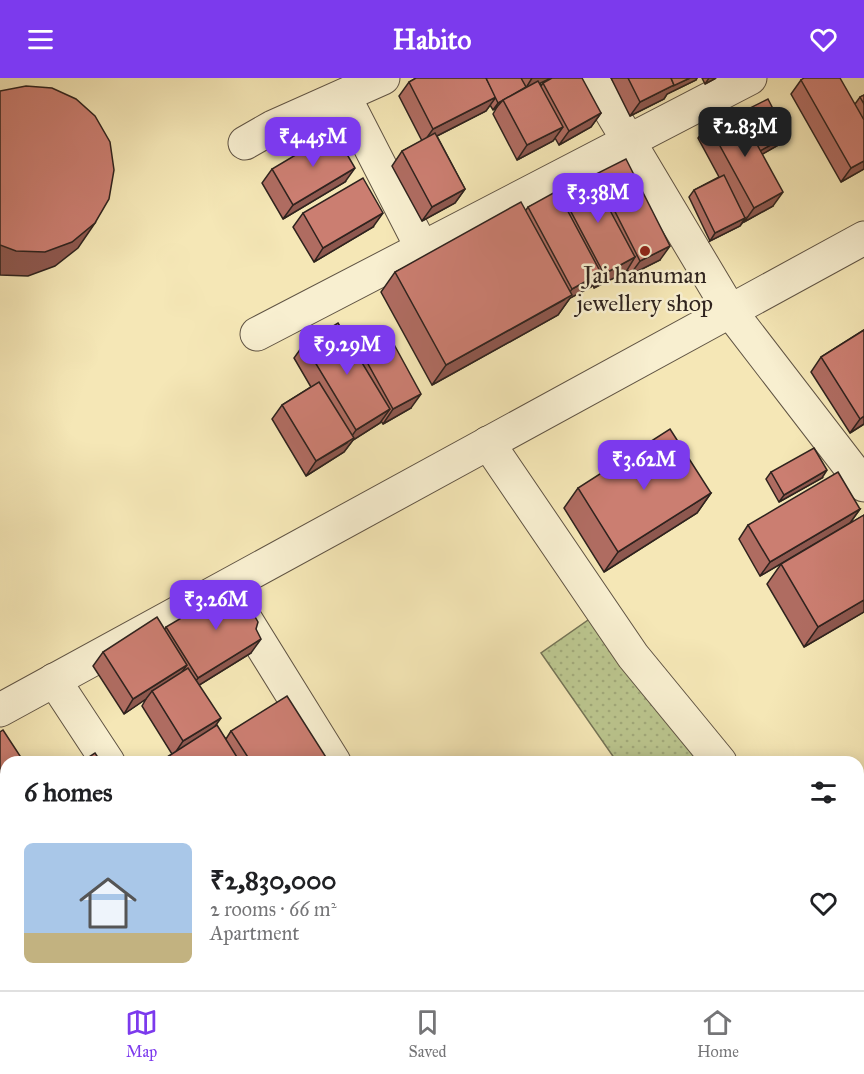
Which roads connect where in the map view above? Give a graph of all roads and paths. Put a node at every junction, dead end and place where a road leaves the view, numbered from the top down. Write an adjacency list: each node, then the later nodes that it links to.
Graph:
1 (383, 78): 4 (street)
2 (591, 78): 5 (street)
3 (750, 78): 5 (street)
4 (344, 96): 6 (street); 8 (street)
5 (628, 141): 8 (street); 9 (street)
6 (245, 143)
7 (864, 238): 9 (street)
8 (423, 248): 10 (street)
9 (730, 311): 11 (street); 12 (street)
10 (257, 334)
11 (488, 443): 13 (street); 18 (street)
12 (864, 485)
13 (225, 587): 14 (street); 17 (street)
14 (54, 680): 15 (street); 16 (street)
15 (0, 710)
16 (104, 756)
17 (330, 756)
18 (715, 756)

